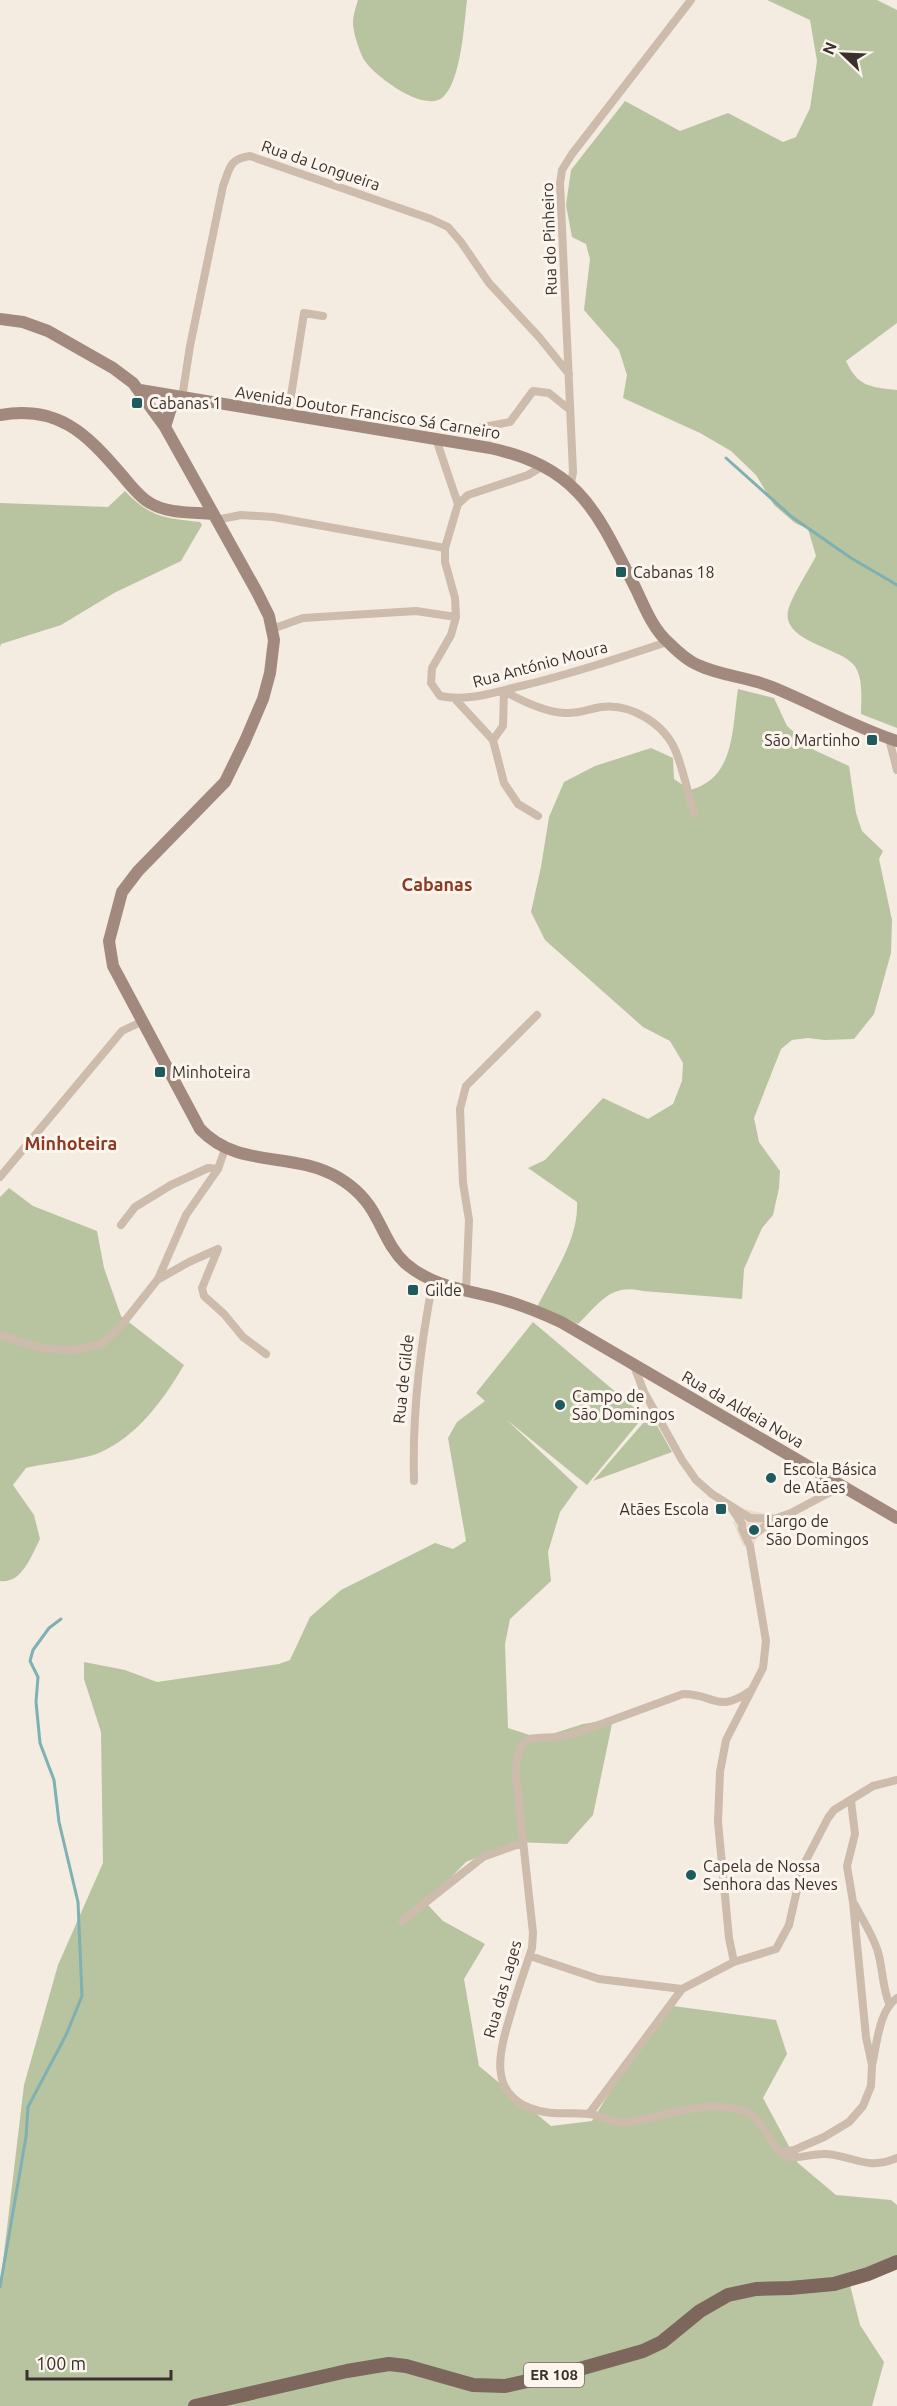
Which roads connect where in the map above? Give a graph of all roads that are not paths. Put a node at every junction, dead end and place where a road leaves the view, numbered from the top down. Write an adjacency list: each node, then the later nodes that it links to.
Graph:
1 (691, 0): 4 (street, Rua do Pinheiro)
2 (323, 316): 9 (street)
3 (0, 319): 5 (street)
4 (569, 374): 6 (street, Rua da Longueira); 7 (street, Rua do Pinheiro)
5 (140, 390): 6 (street, Avenida Doutor Francisco Sá Carneiro); 10 (street)
6 (182, 398): 9 (street, Avenida Doutor Francisco Sá Carneiro); 10 (street)
7 (570, 410): 11 (street); 14 (street, Rua do Pinheiro)
8 (0, 415): 16 (street)
9 (288, 415): 12 (street, Avenida Doutor Francisco Sá Carneiro)
10 (165, 427): 16 (street)
11 (463, 431)
12 (436, 439): 13 (street, Avenida Doutor Francisco Sá Carneiro); 15 (street)
13 (543, 466): 14 (street, Avenida Doutor Francisco Sá Carneiro); 15 (street)
14 (571, 483): 20 (street, Avenida Doutor Francisco Sá Carneiro)
15 (458, 504): 17 (street)
16 (215, 517): 17 (street); 19 (street)
17 (445, 548): 18 (street)
18 (456, 617): 19 (street); 22 (street, Rua António Moura)
19 (272, 629): 29 (street)
20 (667, 642): 21 (street, Rua António Moura); 24 (street, Avenida Doutor Francisco Sá Carneiro)
21 (504, 691): 22 (street, Rua António Moura); 23 (street); 26 (street)
22 (456, 700): 23 (street)
23 (493, 740): 27 (street)
24 (893, 740): 25 (street)
25 (897, 770)
26 (694, 814)
27 (538, 816)
28 (537, 1015): 36 (street)
29 (141, 1022): 30 (street); 32 (street)
30 (225, 1149): 31 (street); 35 (street, Rua da Aldeia Nova)
31 (218, 1169): 33 (street); 34 (street)
32 (0, 1177)
33 (121, 1225)
34 (158, 1279): 37 (street); 38 (street)
35 (433, 1281): 36 (street, Rua da Aldeia Nova); 40 (street, Rua de Gilde)
36 (466, 1291): 39 (street, Rua da Aldeia Nova)
37 (0, 1335)
38 (266, 1354)
39 (634, 1366): 41 (street, Rua da Aldeia Nova); 42 (street)
40 (414, 1481)
41 (839, 1483): 44 (street, Rua da Aldeia Nova); 45 (street)
42 (730, 1506): 43 (street); 46 (street)
43 (753, 1518): 45 (street); 46 (street); 46 (street)
44 (897, 1518)
45 (774, 1519): 46 (street)
46 (750, 1531): 47 (street)
47 (750, 1691): 50 (street, Rua das Lages); 54 (street)
48 (897, 1779): 49 (street)
49 (851, 1801): 51 (street); 54 (street)
50 (522, 1843): 52 (street); 53 (street, Rua das Lages)
51 (853, 1902): 56 (street); 57 (street)
52 (402, 1921)
53 (530, 1956): 55 (street); 58 (street, Rua das Lages)
54 (734, 1962): 55 (street)
55 (682, 1989): 58 (street)
56 (893, 2000): 57 (street)
57 (872, 2065): 59 (street)
58 (589, 2114): 59 (street, Rua das Lages)
59 (780, 2153): 60 (street)
60 (897, 2158)
61 (897, 2262): 62 (main road, ER 108)
62 (195, 2406)

